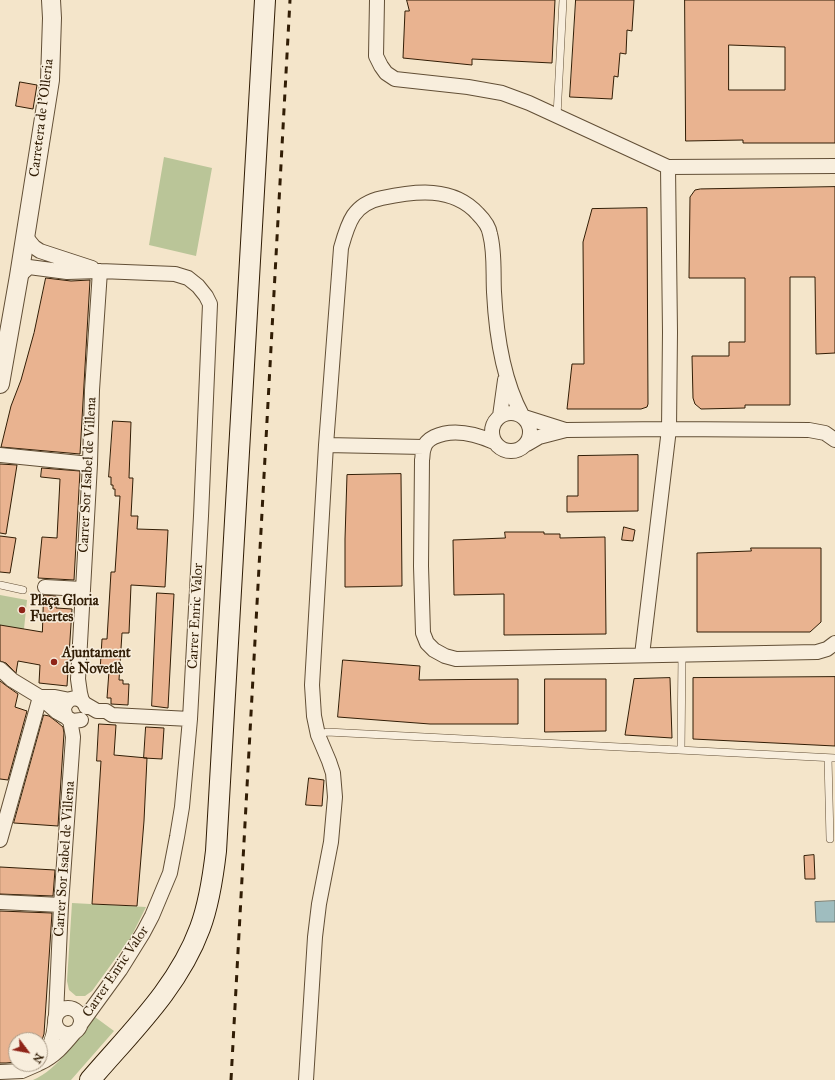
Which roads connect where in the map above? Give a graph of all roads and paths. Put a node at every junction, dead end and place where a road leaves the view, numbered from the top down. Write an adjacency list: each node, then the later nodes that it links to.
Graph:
1 (51, 0): 8 (street, Carretera de l'Olleria)
2 (264, 0): 50 (main road)
3 (378, 0): 5 (street)
4 (563, 0): 5 (lane)
5 (556, 116): 7 (street)
6 (835, 166): 7 (street)
7 (668, 167): 16 (street)
8 (25, 236): 9 (street, Carrer Enric Valor); 10 (street, Carretera de l'Olleria)
9 (100, 271): 10 (street, Carrer Enric Valor); 25 (street, Carrer Sor Isabel de Villena); 36 (street, Carrer Enric Valor)
10 (19, 276): 11 (street, Carretera de l'Olleria)
11 (2, 357): 13 (street, Carretera de l'Olleria)
12 (505, 370): 14 (street); 15 (street); 22 (street)
13 (0, 384)
14 (523, 416): 15 (street); 17 (street); 21 (street)
15 (498, 419): 18 (street); 20 (street)
16 (670, 429): 17 (street); 19 (street); 32 (street)
17 (566, 430): 21 (street)
18 (460, 432): 20 (street); 23 (street)
19 (835, 440)
20 (494, 442): 21 (street)
21 (527, 444)
22 (326, 445): 23 (street); 37 (street)
23 (424, 447): 32 (street)
24 (0, 455): 25 (street)
25 (90, 464): 28 (street, Carrer Sor Isabel de Villena)
26 (0, 585): 29 (lane)
27 (45, 587): 28 (street)
28 (82, 589): 35 (street, Carrer Sor Isabel de Villena)
29 (23, 590)
30 (835, 642): 31 (street)
31 (682, 654): 32 (street); 38 (lane)
32 (642, 655)
33 (0, 669): 34 (street)
34 (40, 697): 35 (street); 35 (street); 41 (street)
35 (76, 710): 36 (street); 43 (street, Carrer Sor Isabel de Villena)
36 (190, 719): 47 (street, Carrer Enric Valor)
37 (318, 735): 38 (lane); 51 (street)
38 (681, 750): 39 (lane)
39 (832, 758): 40 (lane)
40 (830, 839)
41 (0, 840)
42 (0, 902): 43 (street)
43 (61, 905): 44 (street, Carrer Sor Isabel de Villena)
44 (57, 980): 45 (street, Carrer Sor Isabel de Villena); 46 (street, Carrer Sor Isabel de Villena)
45 (72, 1008): 46 (street); 47 (street)
46 (55, 1019): 47 (street); 48 (street, Carrer Sor Isabel de Villena)
47 (77, 1029): 49 (street, Carrer Enric Valor)
48 (48, 1051)
49 (48, 1058)
50 (90, 1080)
51 (306, 1080)

